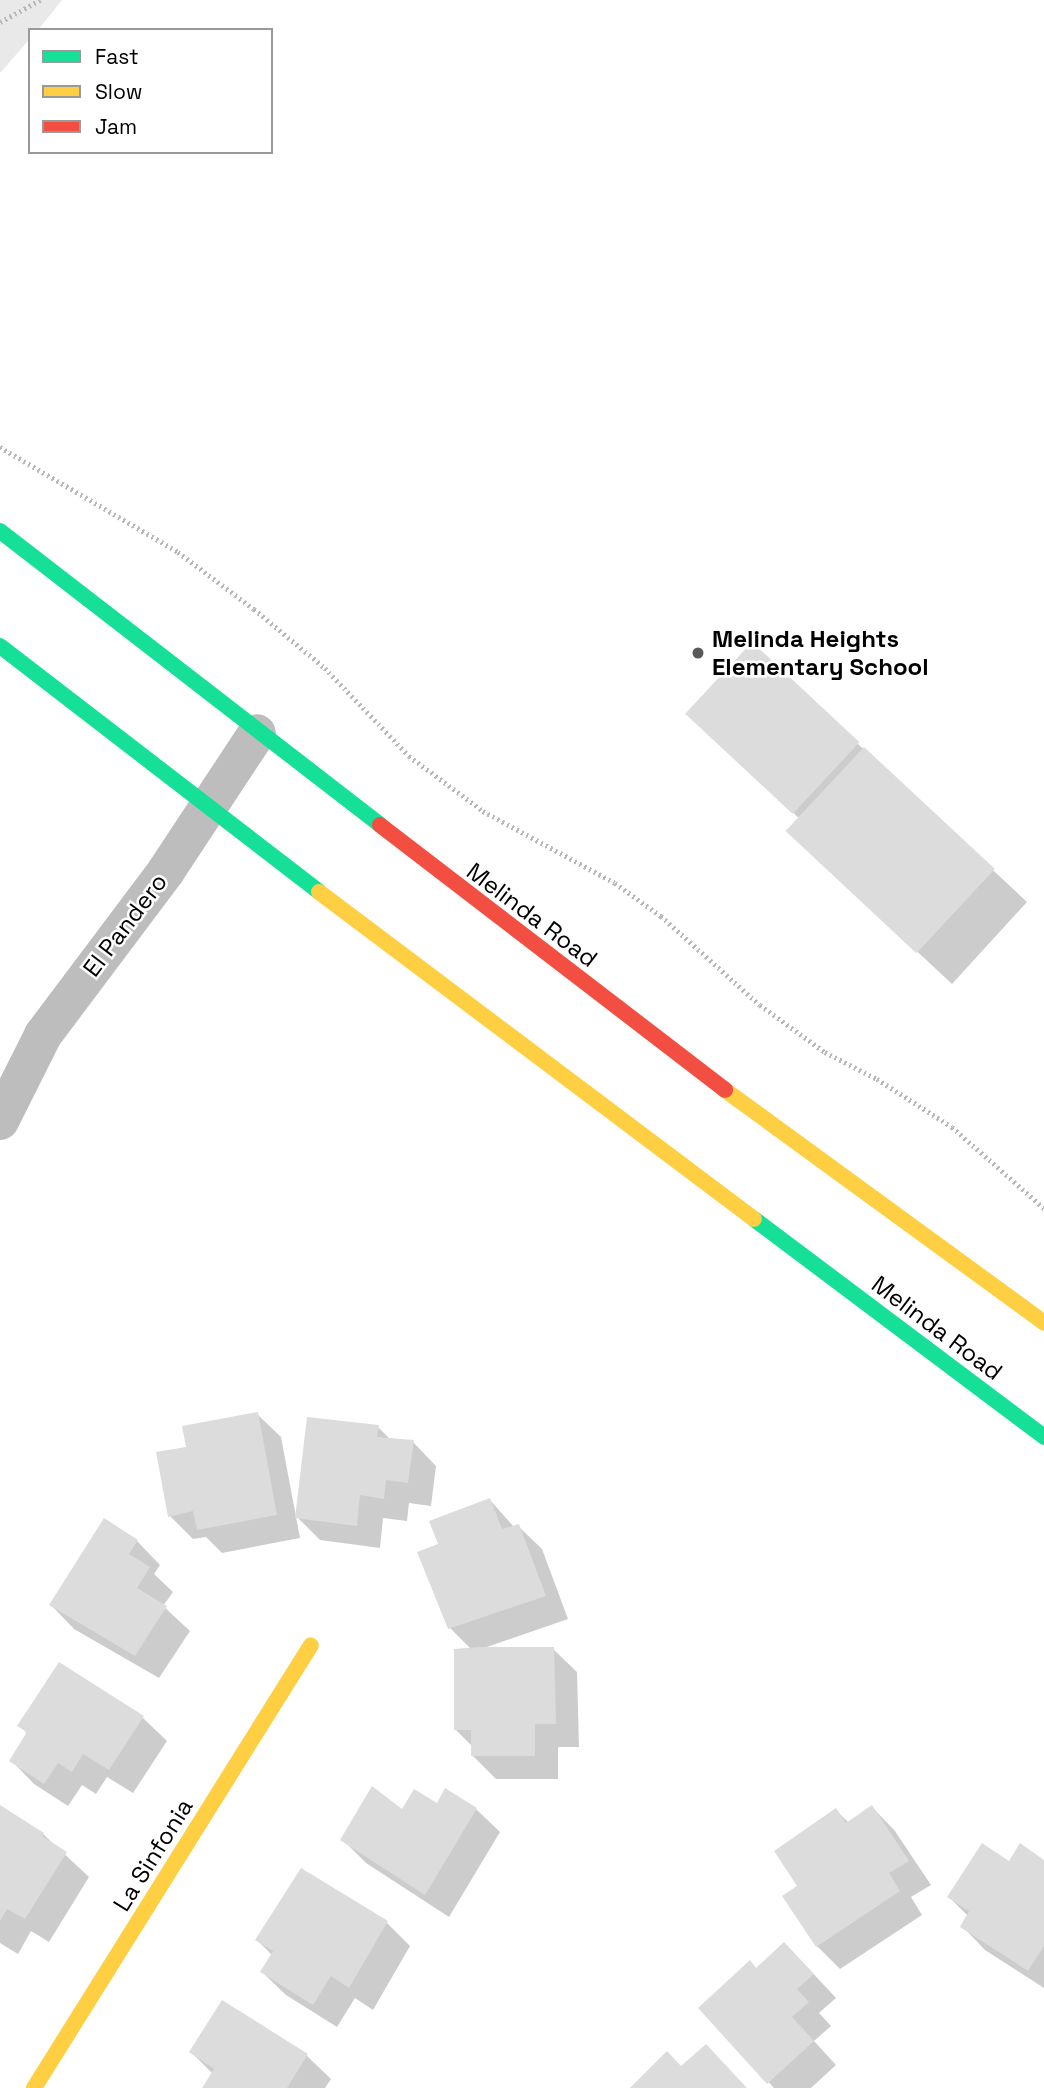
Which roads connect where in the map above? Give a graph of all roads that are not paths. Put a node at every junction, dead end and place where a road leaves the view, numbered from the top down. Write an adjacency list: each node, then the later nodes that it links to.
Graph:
1 (0, 531): 3 (main road, Melinda Road)
2 (0, 646): 4 (main road, Melinda Road)
3 (257, 733): 4 (street, El Pandero); 6 (main road, Melinda Road)
4 (208, 808): 5 (street, El Pandero); 7 (main road, Melinda Road)
5 (0, 1121)
6 (1044, 1323)
7 (1044, 1437)
8 (311, 1645): 9 (main road, La Sinfonia)
9 (34, 2088)

